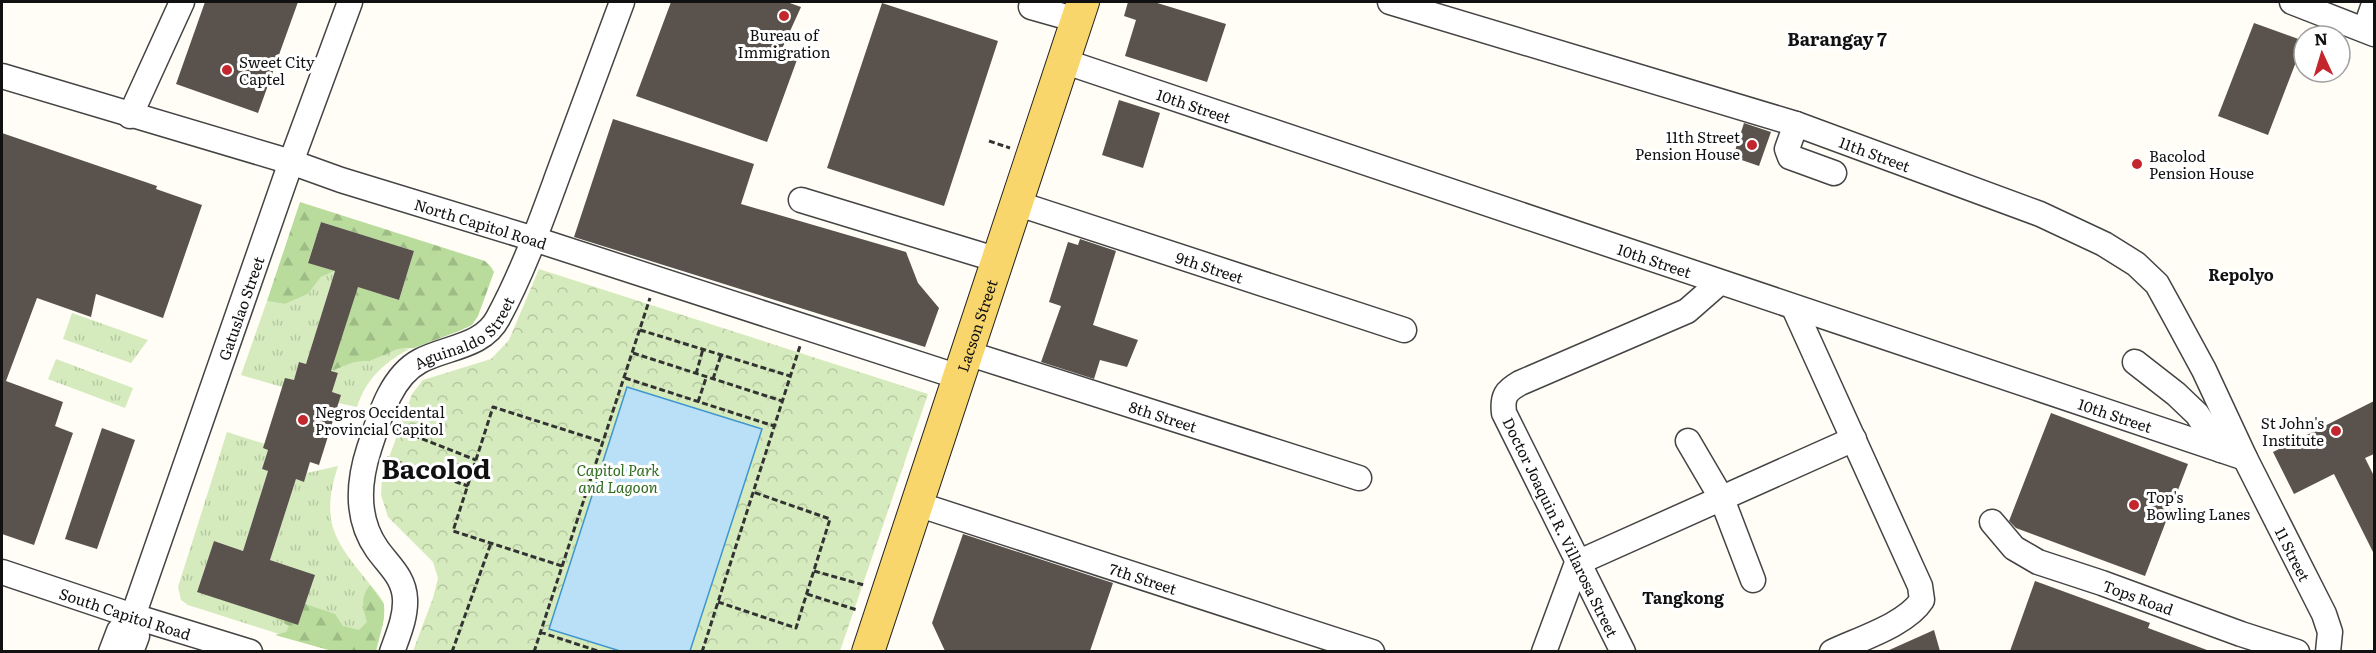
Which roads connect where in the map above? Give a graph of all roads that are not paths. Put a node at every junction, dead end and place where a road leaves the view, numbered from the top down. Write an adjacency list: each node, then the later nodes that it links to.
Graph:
1 (182, 2): 12 (street)
2 (350, 2): 14 (street, Gatuslao Street)
3 (622, 2): 18 (street, Aguinaldo Street)
4 (1390, 2): 13 (street, 11th Street)
5 (2292, 2): 9 (street)
6 (2374, 4): 9 (street)
7 (1031, 7): 8 (street)
8 (1080, 11): 10 (main road, Lacson Street)
9 (2370, 32)
10 (1063, 61): 17 (main road, Lacson Street); 20 (street, 10th Street)
11 (2, 76): 12 (street, North Capitol Road)
12 (130, 116): 14 (street, North Capitol Road)
13 (1796, 124): 15 (street); 28 (street, 11th Street)
14 (291, 162): 18 (street, North Capitol Road); 37 (street, Gatuslao Street)
15 (1834, 173)
16 (801, 200): 19 (street)
17 (1016, 203): 19 (main road, Lacson Street); 22 (street, 9th Street)
18 (534, 239): 24 (street, North Capitol Road); 41 (street, Aguinaldo Street)
19 (998, 260): 24 (main road, Lacson Street)
20 (1719, 283): 21 (street, 10th Street); 34 (street, Doctor Joaquin R. Villarosa Street)
21 (1794, 308): 25 (street); 27 (street, 10th Street)
22 (1404, 330)
23 (2135, 362): 27 (street)
24 (963, 365): 29 (street, 8th Street); 31 (main road, Lacson Street)
25 (1854, 439): 30 (street); 46 (street)
26 (1688, 441): 30 (street)
27 (2221, 450): 28 (street, 10th Street)
28 (2245, 458): 48 (street, 11 Street)
29 (1359, 478)
30 (1722, 499): 34 (street); 36 (street)
31 (917, 504): 42 (main road, Lacson Street); 43 (street, 7th Street)
32 (1992, 522): 47 (street, Tops Road)
33 (2, 554): 35 (street)
34 (1577, 563): 44 (street); 45 (street, Doctor Joaquin R. Villarosa Street)
35 (10, 574): 37 (street, South Capitol Road)
36 (1753, 580)
37 (133, 616): 38 (street, Gatuslao Street); 39 (street, Gatuslao Street); 40 (street, South Capitol Road)
38 (111, 651)
39 (131, 651)
40 (250, 651)
41 (392, 651)
42 (870, 651)
43 (1372, 651)
44 (1544, 651)
45 (1623, 651)
46 (1832, 651)
47 (2297, 651)
48 (2328, 651)

